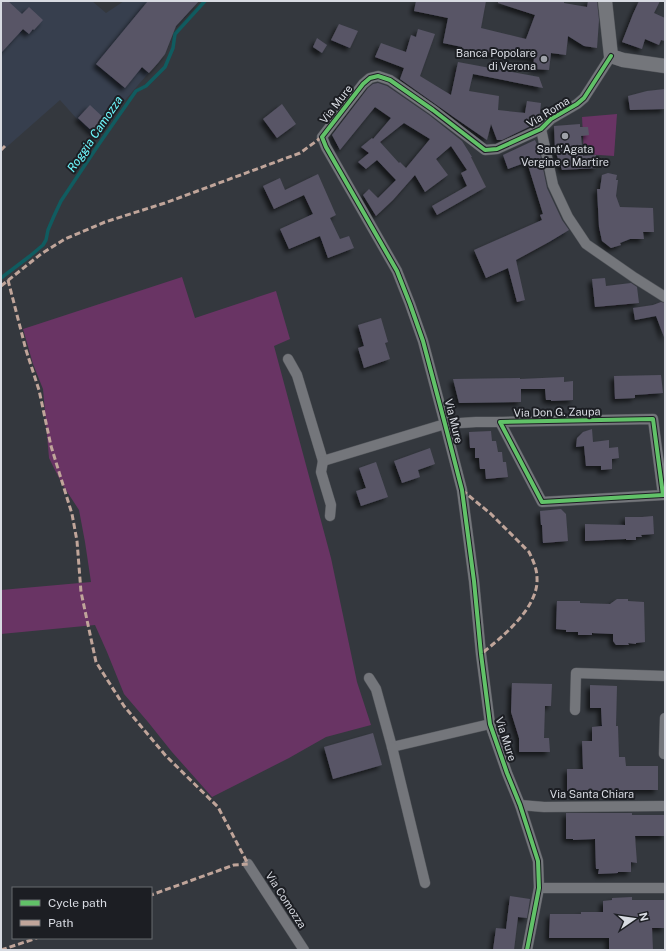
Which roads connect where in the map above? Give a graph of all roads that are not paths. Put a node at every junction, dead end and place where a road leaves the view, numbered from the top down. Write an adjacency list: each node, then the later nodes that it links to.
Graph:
1 (605, 1): 2 (street)
2 (611, 56): 3 (street); 4 (street, Via Roma)
3 (665, 66)
4 (541, 129): 5 (street, Via Roma); 6 (street)
5 (497, 149): 9 (street, Via Mure)
6 (665, 297)
7 (288, 359): 10 (street)
8 (500, 422): 9 (street, Via Don G. Zaupa); 11 (street, Via Don G. Zaupa); 11 (street, Via Don G. Zaupa)
9 (445, 424): 10 (street, Via Don G. Zaupa); 17 (street, Via Mure)
10 (323, 461): 12 (street)
11 (664, 495)
12 (330, 516)
13 (665, 676): 15 (street)
14 (369, 678): 18 (street)
15 (575, 710)
16 (665, 718): 19 (street)
17 (490, 724): 18 (street); 20 (street, Via Mure)
18 (392, 747): 23 (street)
19 (664, 754)
20 (520, 805): 21 (street, Via Santa Chiara); 24 (street, Via Mure)
21 (665, 806)
22 (248, 864): 26 (street, Via Comozza)
23 (425, 883)
24 (539, 888): 25 (street); 27 (street, Via Mure)
25 (665, 888)
26 (304, 950)
27 (527, 950)

